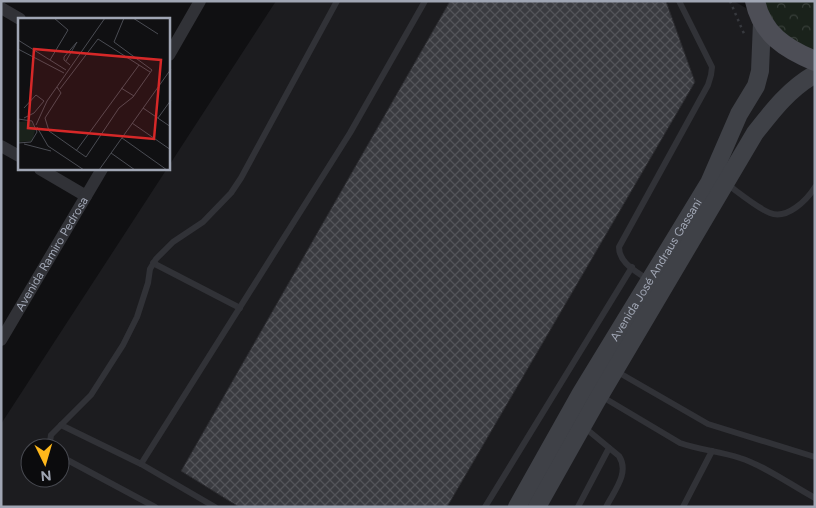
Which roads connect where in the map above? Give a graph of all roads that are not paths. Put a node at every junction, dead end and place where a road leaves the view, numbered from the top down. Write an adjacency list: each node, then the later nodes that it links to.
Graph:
1 (200, 1): 8 (street)
2 (337, 1): 18 (lane)
3 (425, 1): 21 (lane)
4 (679, 1): 19 (lane)
5 (1, 8): 7 (street)
6 (756, 10): 9 (main road); 15 (main road, Avenida José Andraus Gassani)
7 (18, 18)
8 (170, 53)
9 (815, 61)
10 (815, 74): 15 (main road, Avenida José Andraus Gassani)
11 (1, 146): 12 (street)
12 (18, 155)
13 (42, 170): 17 (street)
14 (101, 170): 17 (street, Avenida Ramiro Pedrosa)
15 (719, 186): 16 (lane); 20 (main road, Avenida José Andraus Gassani); 23 (main road, Avenida José Andraus Gassani)
16 (815, 187)
17 (86, 196): 22 (street, Avenida Ramiro Pedrosa)
18 (153, 263): 21 (lane); 26 (lane)
19 (632, 268): 20 (lane); 37 (lane)
20 (649, 281): 24 (main road, Avenida José Andraus Gassani)
21 (240, 308): 33 (lane)
22 (1, 340)
23 (615, 370): 25 (main road, Avenida José Andraus Gassani); 31 (lane)
24 (581, 393): 25 (main road); 38 (main road, Avenida José Andraus Gassani)
25 (598, 399): 27 (main road, Avenida José Andraus Gassani); 30 (lane)
26 (61, 425): 28 (lane); 33 (lane)
27 (583, 426): 29 (lane); 39 (main road, Avenida José Andraus Gassani)
28 (51, 438)
29 (609, 448): 40 (lane); 41 (lane)
30 (712, 451): 34 (lane); 42 (lane)
31 (815, 457)
32 (70, 461): 35 (lane)
33 (141, 464): 36 (lane)
34 (815, 498)
35 (154, 507)
36 (215, 507)
37 (485, 507)
38 (516, 507)
39 (537, 507)
40 (578, 507)
41 (606, 507)
42 (683, 507)

